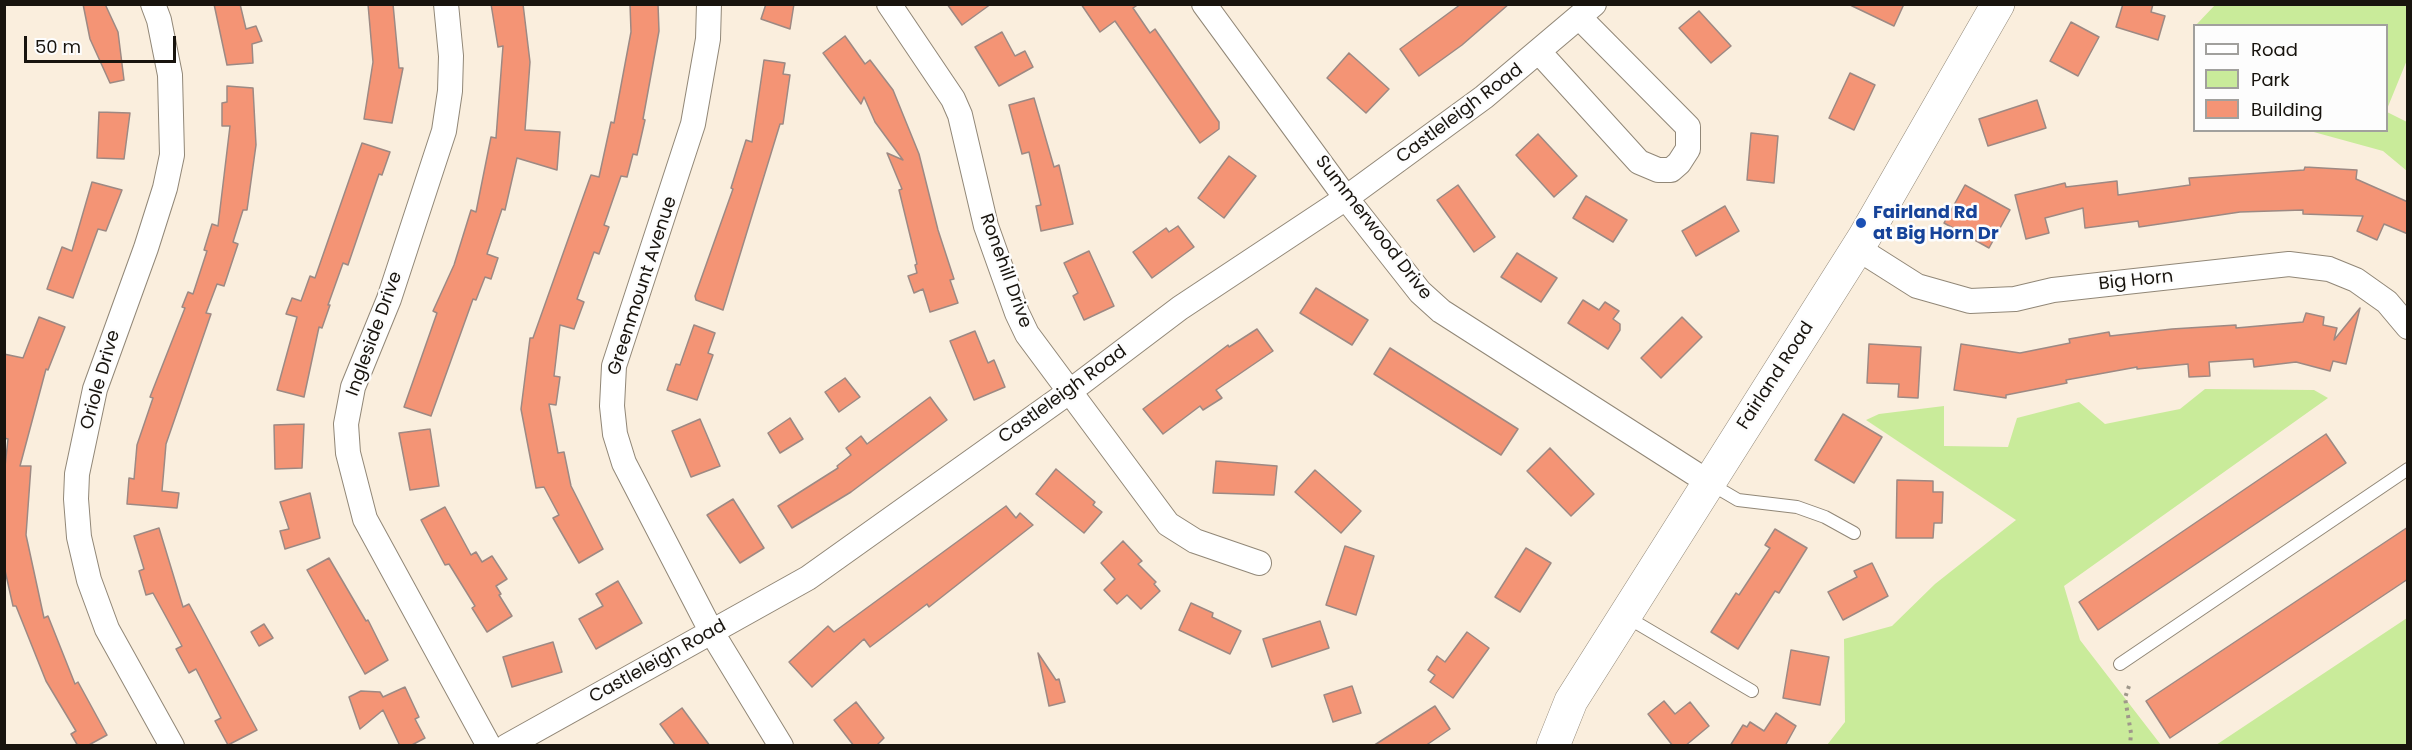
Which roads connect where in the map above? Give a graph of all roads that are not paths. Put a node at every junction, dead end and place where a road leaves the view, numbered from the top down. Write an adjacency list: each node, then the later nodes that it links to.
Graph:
1 (153, 4): 21 (street, Oriole Drive)
2 (446, 4): 22 (street, Ingleside Drive)
3 (709, 4): 18 (street, Greenmount Avenue)
4 (889, 4): 12 (street, Ronehill Drive)
5 (1204, 4): 9 (street, Summerwood Drive)
6 (1998, 4): 10 (main road, Fairland Road)
7 (1587, 11): 8 (street, Castleleigh Road); 8 (street)
8 (1540, 53): 9 (street, Castleleigh Road)
9 (1346, 198): 12 (street, Castleleigh Road); 14 (street, Summerwood Drive)
10 (1857, 248): 11 (street, Big Horn); 14 (main road, Fairland Road)
11 (2408, 327)
12 (1069, 392): 16 (street, Ronehill Drive); 18 (street, Castleleigh Road)
13 (2408, 469): 19 (lane)
14 (1708, 482): 15 (lane); 17 (main road, Fairland Road)
15 (1854, 533)
16 (1259, 563)
17 (1624, 616): 20 (lane); 25 (main road, Fairland Road)
18 (711, 631): 23 (street, Castleleigh Road); 24 (street, Greenmount Avenue)
19 (2120, 664)
20 (1752, 691)
21 (172, 746)
22 (489, 746)
23 (507, 746)
24 (781, 746)
25 (1553, 746)

